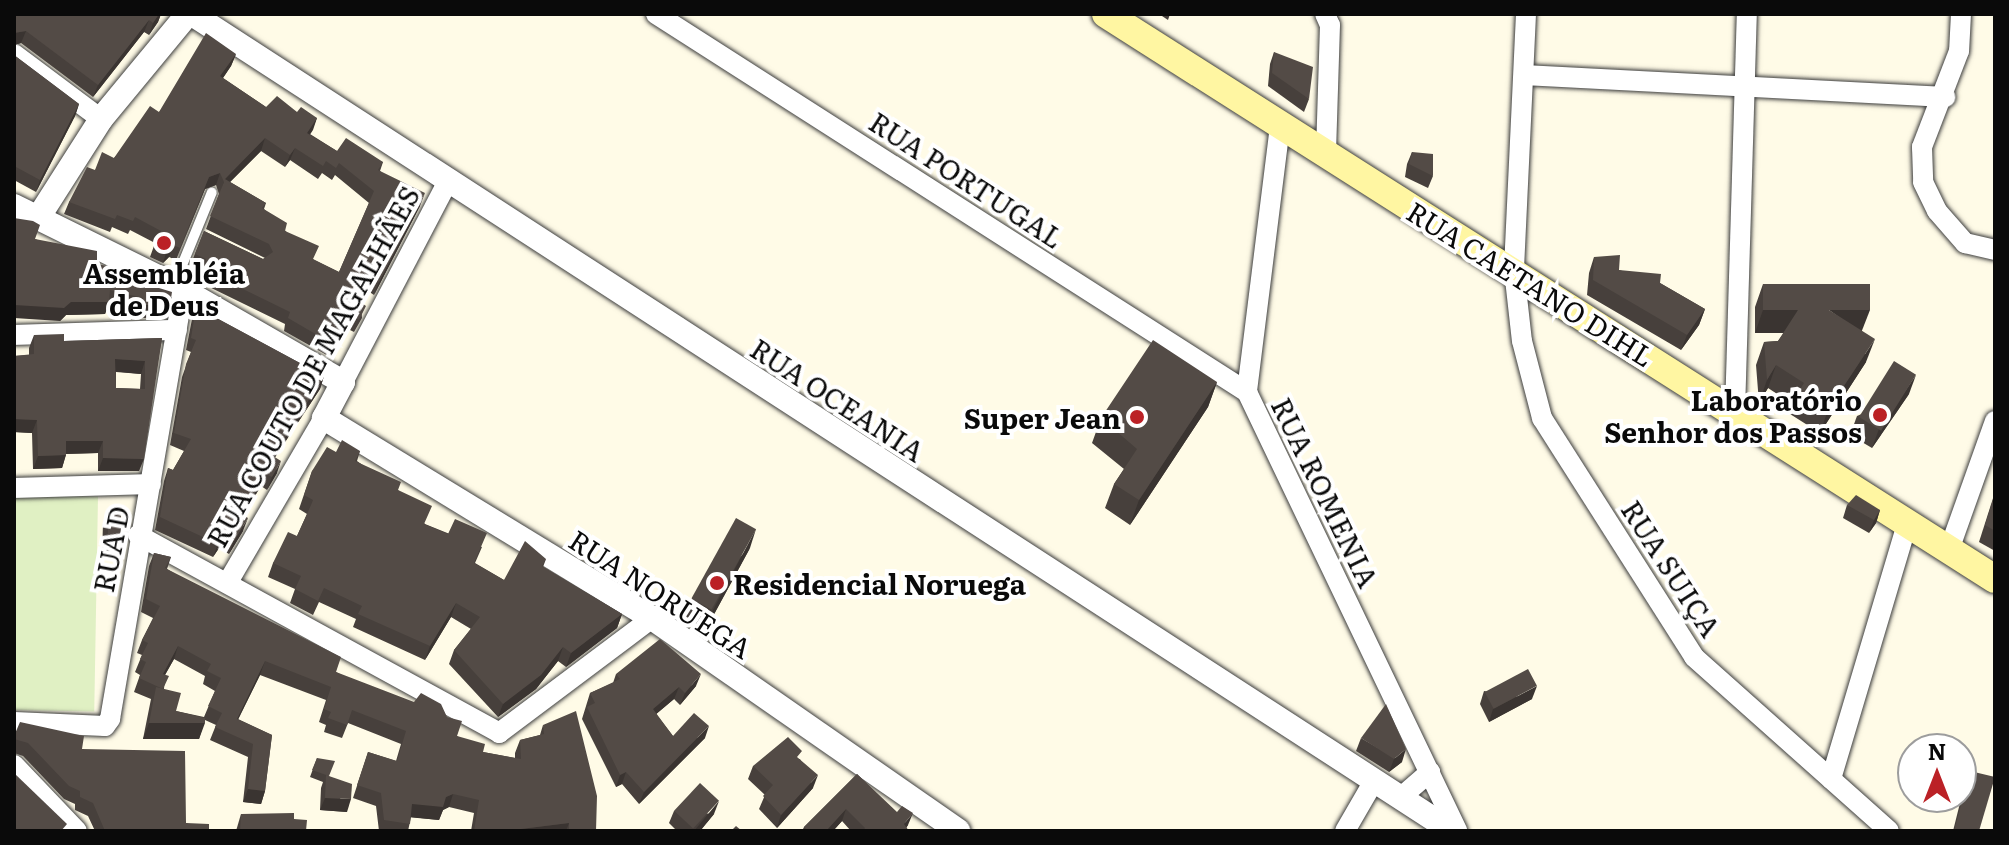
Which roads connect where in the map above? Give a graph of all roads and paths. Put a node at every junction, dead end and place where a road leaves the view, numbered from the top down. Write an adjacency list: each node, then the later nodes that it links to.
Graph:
1 (190, 14): 12 (street); 15 (street, RUA OCEANIA)
2 (656, 14): 27 (street, RUA PORTUGAL)
3 (1325, 14): 14 (street)
4 (1526, 14): 9 (street, RUA SUIÇA)
5 (1747, 14): 10 (street)
6 (1961, 14): 11 (street)
7 (1119, 18): 13 (main road, RUA CAETANO DIHL)
8 (14, 54): 12 (street)
9 (1524, 75): 10 (street); 22 (street, RUA SUIÇA)
10 (1746, 86): 11 (street); 28 (street)
11 (1945, 97): 21 (street)
12 (101, 119): 18 (street)
13 (1280, 126): 14 (main road, RUA CAETANO DIHL); 27 (street, RUA ROMENIA)
14 (1326, 155): 22 (main road, RUA CAETANO DIHL)
15 (449, 179): 26 (street, RUA COUTO DE MAGALHÃES); 43 (street, RUA OCEANIA)
16 (212, 192): 19 (lane, RUA D)
17 (14, 206): 18 (street)
18 (38, 218): 23 (street)
19 (196, 233): 20 (lane); 23 (lane, RUA D)
20 (209, 239)
21 (1995, 250)
22 (1514, 270): 28 (main road, RUA CAETANO DIHL); 42 (street, RUA SUIÇA)
23 (179, 288): 24 (street, RUA D); 26 (street)
24 (177, 330): 25 (street); 31 (street, RUA D)
25 (14, 335)
26 (343, 382): 29 (street, RUA COUTO DE MAGALHÃES)
27 (1247, 392): 41 (street, RUA ROMENIA)
28 (1735, 412): 33 (main road, RUA CAETANO DIHL)
29 (324, 418): 37 (street, RUA COUTO DE MAGALHÃES); 38 (street, RUA NORUEGA)
30 (1995, 421): 35 (street)
31 (151, 484): 32 (street); 34 (street, RUA D)
32 (14, 488)
33 (1907, 524): 35 (main road, RUA CAETANO DIHL); 42 (street)
34 (138, 535): 37 (street, RUA COUTO DE MAGALHÃES); 39 (street, RUA D)
35 (1949, 550): 36 (main road, RUA CAETANO DIHL)
36 (1995, 579)
37 (228, 582): 38 (street, RUA COUTO DE MAGALHÃES)
38 (652, 618): 45 (street, RUA NORUEGA)
39 (14, 722)
40 (14, 765): 46 (street)
41 (1430, 772): 44 (street); 48 (street, RUA ROMENIA)
42 (1831, 779): 49 (street, RUA SUIÇA)
43 (1374, 781): 44 (street, RUA OCEANIA); 47 (street)
44 (1400, 798): 48 (street, RUA OCEANIA)
45 (948, 829)
46 (77, 831)
47 (1345, 831)
48 (1455, 831)
49 (1889, 831)

